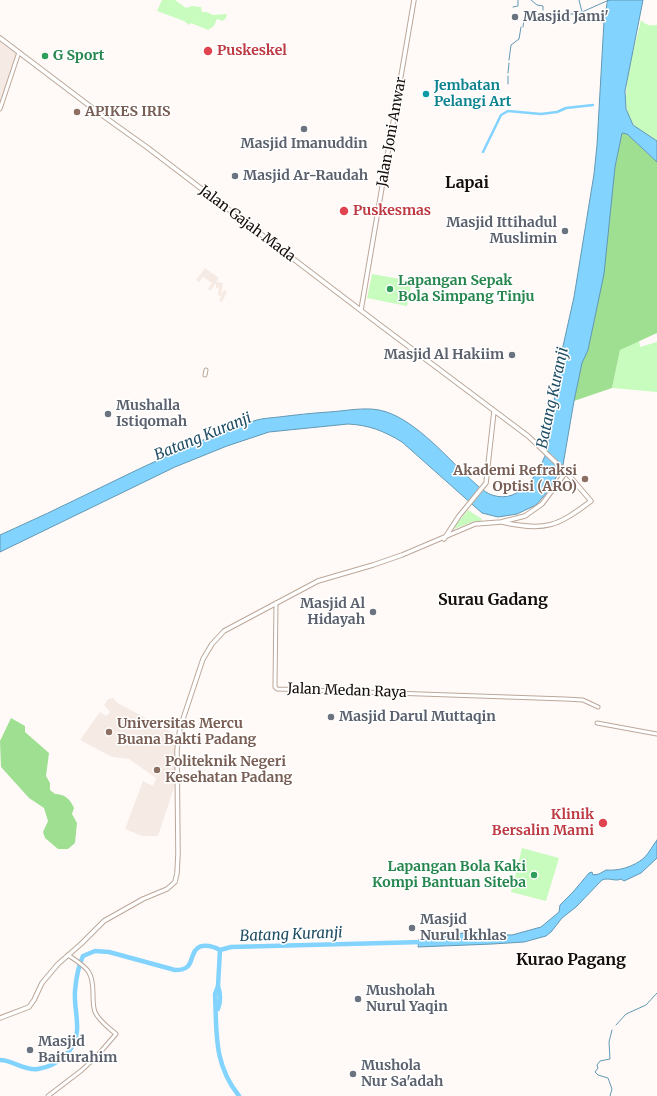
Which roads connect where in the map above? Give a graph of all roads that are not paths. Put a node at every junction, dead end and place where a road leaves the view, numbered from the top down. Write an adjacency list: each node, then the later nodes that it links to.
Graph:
1 (414, 0): 5 (main road, Jalan Joni Anwar)
2 (0, 38): 3 (main road, Jalan Gajah Mada)
3 (19, 52): 4 (street); 5 (main road, Jalan Gajah Mada)
4 (0, 109)
5 (361, 310): 8 (main road, Jalan Gajah Mada)
6 (206, 370): 7 (street)
7 (205, 375)
8 (494, 411): 9 (main road, Jalan Gajah Mada); 13 (main road)
9 (565, 471): 10 (main road); 12 (main road, Jalan Gajah Mada)
10 (513, 520): 11 (main road); 12 (main road)
11 (501, 522): 12 (main road); 13 (main road)
12 (513, 525)
13 (444, 539): 14 (main road)
14 (276, 602): 15 (street, Jalan Medan Raya); 18 (main road)
15 (598, 706)
16 (598, 723): 17 (street)
17 (657, 734)
18 (68, 955): 19 (main road); 20 (street)
19 (0, 1018)
20 (48, 1096)

